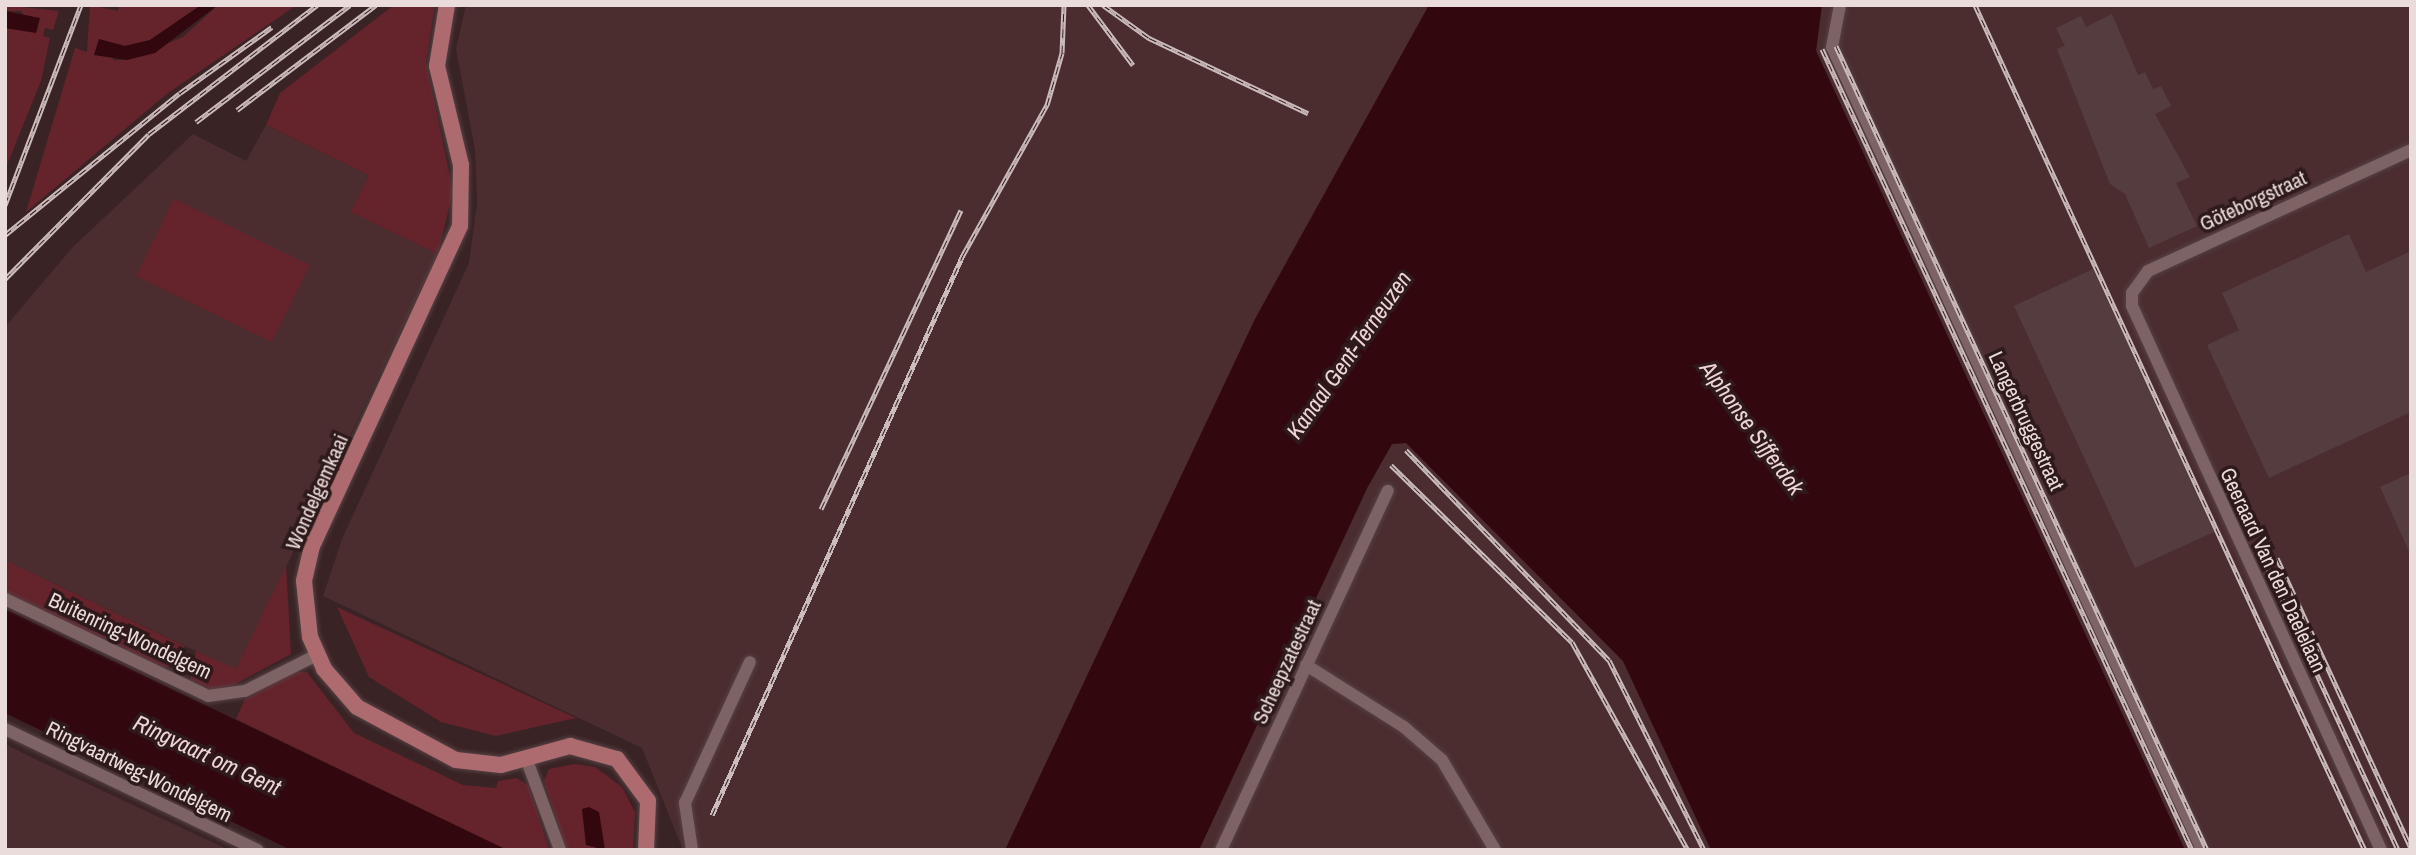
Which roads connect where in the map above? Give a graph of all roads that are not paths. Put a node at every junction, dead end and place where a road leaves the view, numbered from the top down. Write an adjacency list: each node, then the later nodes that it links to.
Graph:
1 (447, 5): 7 (main road, Wondelgemkaai)
2 (1840, 5): 18 (street, Langerbruggestraat)
3 (2411, 150): 4 (street, Göteborgstraat)
4 (2132, 306): 19 (street, Geeraard Van den Daelelaan)
5 (1388, 491): 9 (street, Scheepzatestraat)
6 (5, 599): 7 (street, Buitenring-Wondelgem)
7 (317, 655): 11 (main road, Wondelgemkaai)
8 (750, 662): 15 (street)
9 (1306, 665): 16 (street, Scheepzatestraat); 17 (street)
10 (5, 729): 12 (street, Ringvaartweg-Wondelgem)
11 (526, 758): 13 (street); 14 (main road, Wondelgemkaai)
12 (257, 850)
13 (560, 850)
14 (646, 850)
15 (692, 850)
16 (1221, 850)
17 (1495, 850)
18 (2202, 850)
19 (2381, 850)

